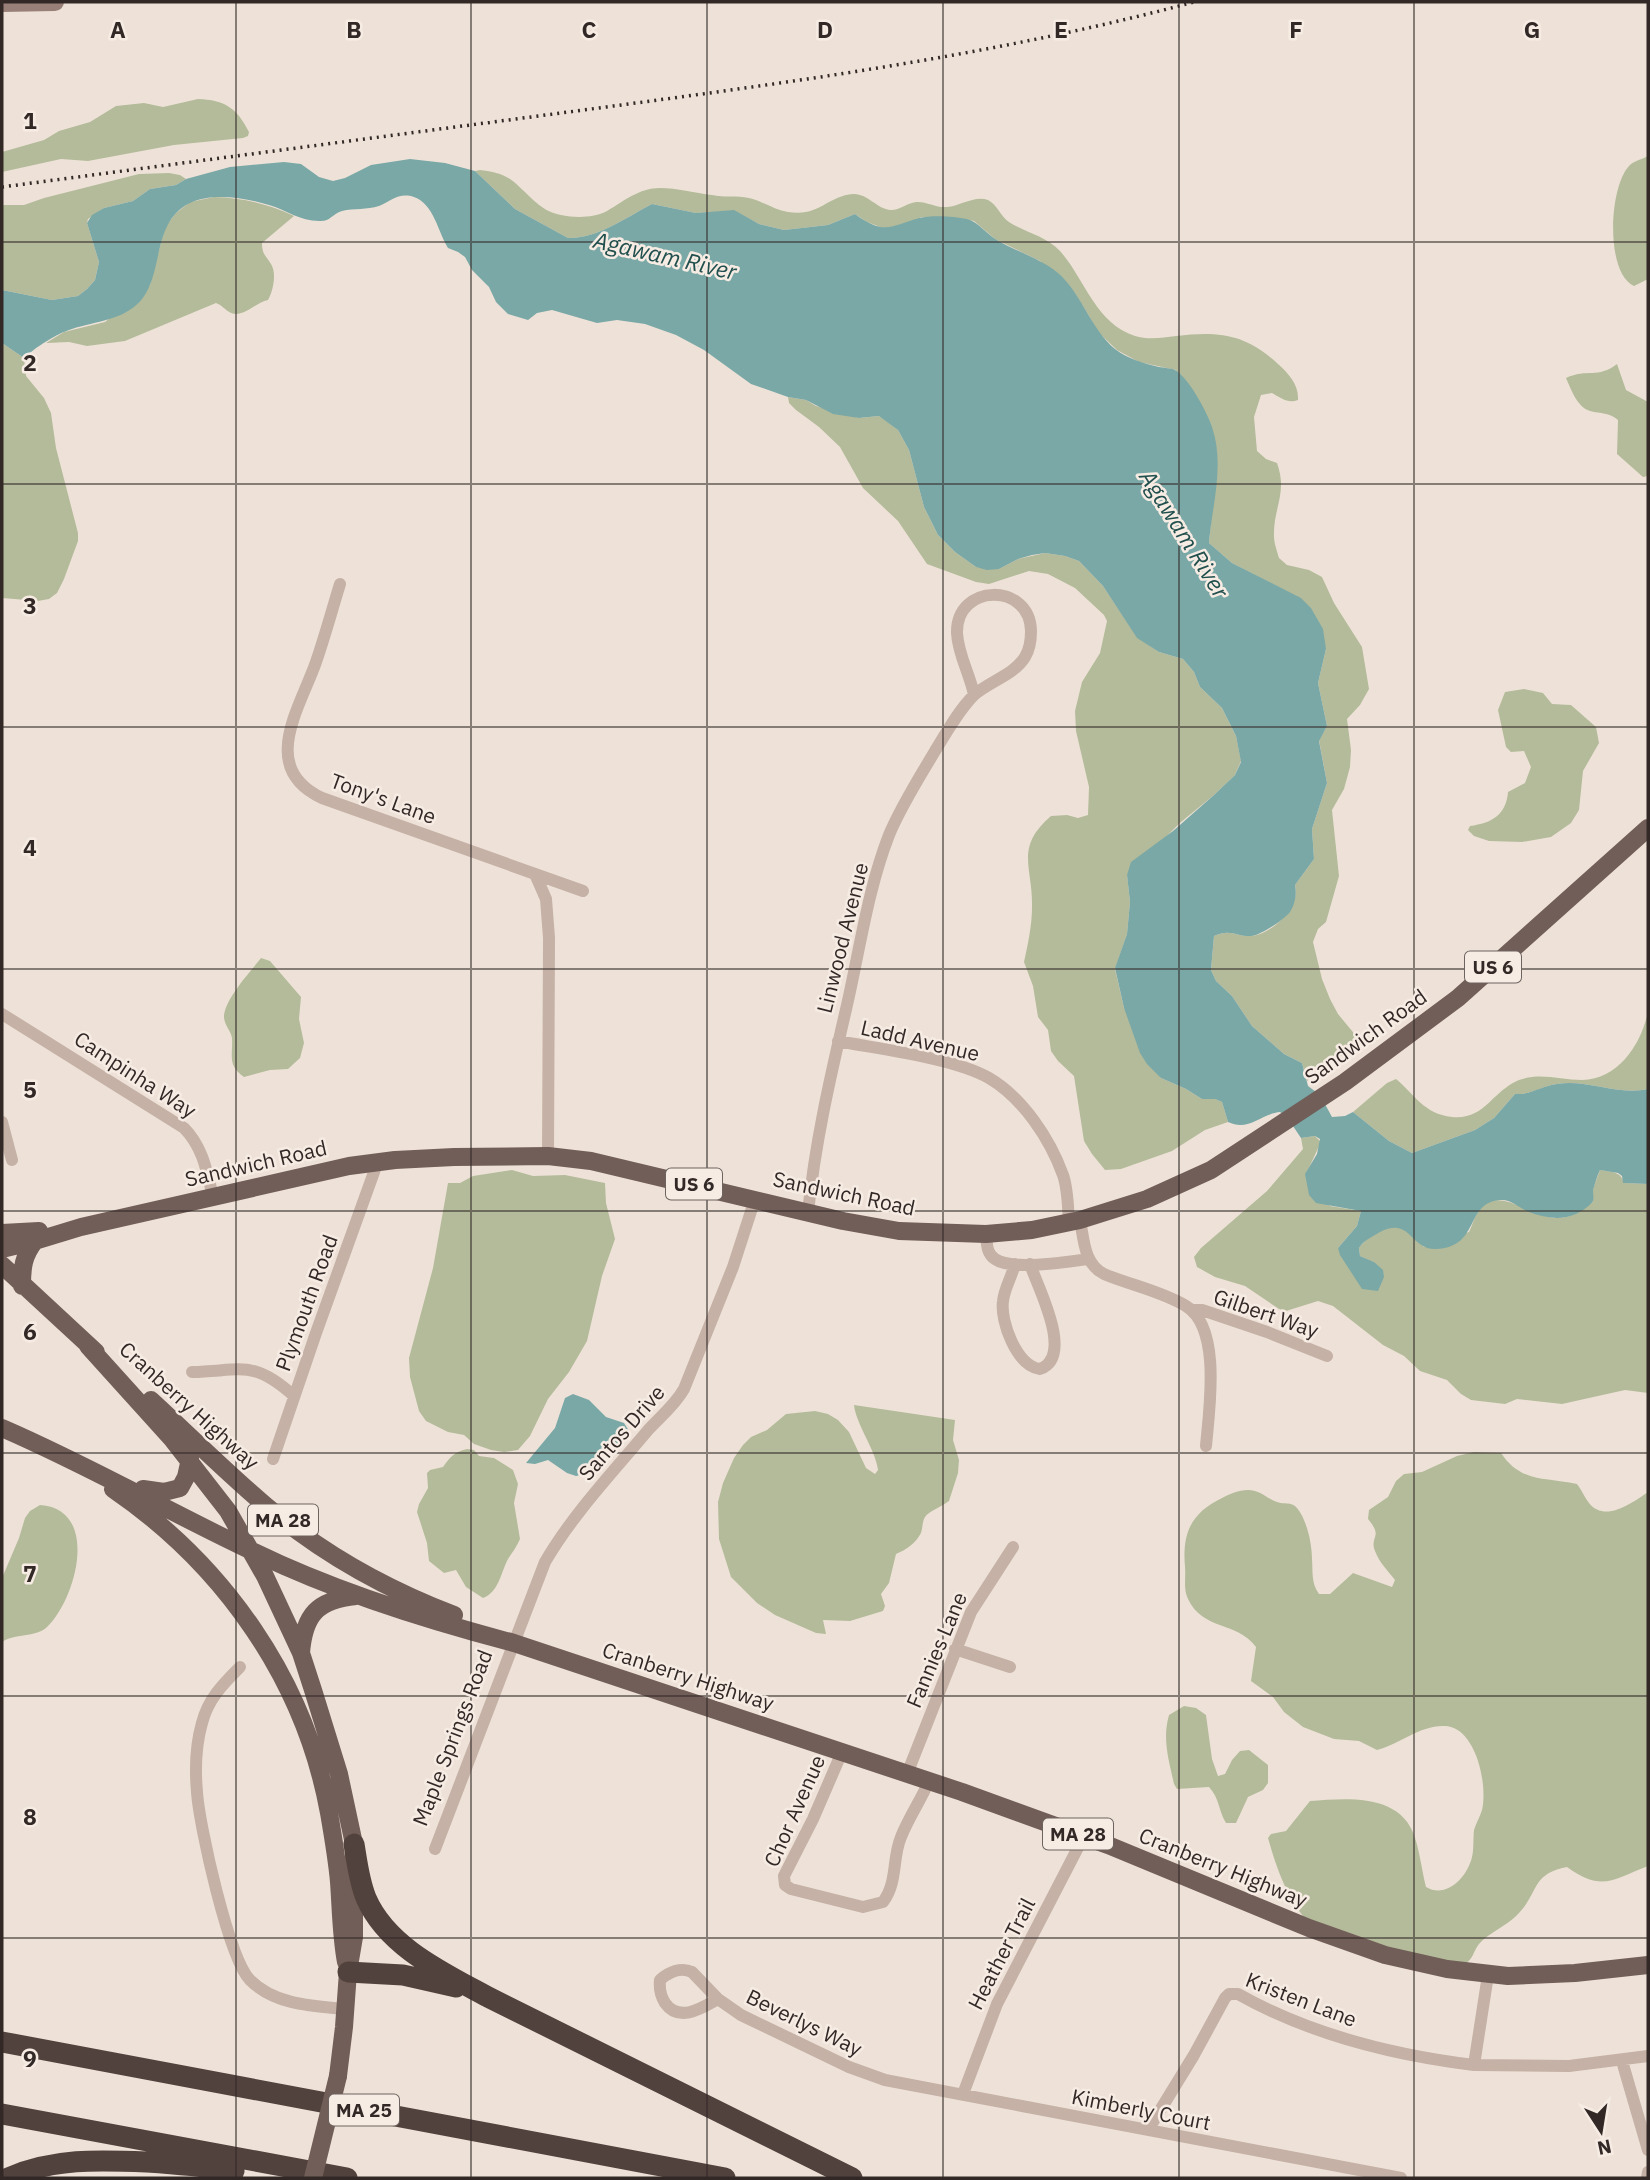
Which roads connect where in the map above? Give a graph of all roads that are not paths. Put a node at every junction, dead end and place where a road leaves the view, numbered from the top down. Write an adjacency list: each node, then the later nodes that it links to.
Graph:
1 (55, 2): 2 (main road)
2 (2, 4)
3 (340, 584): 6 (street, Tony's Lane)
4 (974, 695): 4 (street, Linwood Avenue); 9 (street, Linwood Avenue)
5 (1648, 828): 17 (main road, Sandwich Road / US 6)
6 (535, 874): 7 (street, Tony's Lane); 11 (street)
7 (583, 891)
8 (2, 1014): 14 (street, Campinha Way)
9 (838, 1041): 16 (street, Linwood Avenue); 17 (street, Ladd Avenue)
10 (2, 1122): 12 (street)
11 (548, 1156): 13 (main road, Sandwich Road / US 6); 15 (main road, Sandwich Road / US 6)
12 (12, 1160)
13 (378, 1161): 14 (main road, Sandwich Road / US 6); 32 (street, Plymouth Road)
14 (213, 1197): 18 (main road, Sandwich Road / US 6)
15 (755, 1199): 16 (main road, Sandwich Road / US 6); 42 (street, Santos Drive)
16 (808, 1213): 20 (main road, Sandwich Road / US 6)
17 (1074, 1222): 20 (main road, Sandwich Road / US 6); 23 (street, Ladd Avenue)
18 (80, 1227): 19 (main road, Sandwich Road / US 6); 21 (main road, Sandwich Road / US 6)
19 (2, 1233)
20 (986, 1234): 24 (street)
21 (34, 1241): 22 (main road, Sandwich Road / US 6); 27 (main road)
22 (2, 1249)
23 (1088, 1259): 25 (street); 28 (street, Gilbert Way)
24 (1015, 1264): 25 (street); 25 (street)
25 (1030, 1264)
26 (2, 1265): 27 (main road, Cranberry Highway / MA 28)
27 (22, 1286): 29 (main road, Cranberry Highway / MA 28)
28 (1192, 1310): 30 (street, Gilbert Way); 34 (street)
29 (88, 1346): 36 (main road, Cranberry Highway); 42 (main road, Cranberry Highway / MA 28)
30 (1327, 1356)
31 (192, 1372): 32 (street)
32 (295, 1396): 37 (street, Plymouth Road)
33 (2, 1428): 35 (main road, Cranberry Highway / MA 28)
34 (1206, 1446)
35 (68, 1459): 38 (main road, Cranberry Highway / MA 28); 54 (main road)
36 (190, 1459): 38 (main road); 40 (main road, Cranberry Highway)
37 (274, 1459)
38 (129, 1488): 40 (main road, Cranberry Highway / MA 28)
39 (1013, 1547): 43 (street, Fannies Lane)
40 (253, 1552): 41 (main road, Cranberry Highway / MA 28); 44 (main road)
41 (363, 1596): 42 (main road, Cranberry Highway / MA 28); 44 (main road)
42 (514, 1643): 47 (main road, Cranberry Highway / MA 28); 52 (street, Maple Springs Road)
43 (956, 1649): 46 (street); 48 (street, Fannies Lane)
44 (300, 1653): 51 (main road)
45 (240, 1667): 58 (street)
46 (1010, 1667)
47 (842, 1752): 48 (main road, Cranberry Highway / MA 28); 49 (street, Chor Avenue)
48 (907, 1774): 49 (main road, Cranberry Highway / MA 28)
49 (929, 1781): 50 (main road, Cranberry Highway / MA 28)
50 (1084, 1836): 55 (main road, Cranberry Highway / MA 28); 64 (street, Heather Trail)
51 (354, 1844): 54 (main road); 56 (highway)
52 (435, 1849)
53 (1648, 1965): 55 (main road, Cranberry Highway / MA 28)
54 (348, 1972): 56 (highway); 58 (main road)
55 (1488, 1975): 62 (street)
56 (488, 1997): 74 (highway)
57 (718, 1999): 57 (street, Beverlys Way); 63 (street, Beverlys Way)
58 (345, 2009): 71 (main road, bridge)
59 (2, 2042): 73 (highway, MA 25)
60 (1648, 2056): 61 (street, Kristen Lane)
61 (1622, 2061): 62 (street, Kristen Lane); 67 (street)
62 (1474, 2065): 66 (street, Kristen Lane)
63 (875, 2077): 64 (street, Kimberly Court)
64 (963, 2094): 66 (street, Kimberly Court)
65 (2, 2113): 72 (highway)
66 (1148, 2130): 75 (street, Kimberly Court)
67 (1648, 2150)
68 (1648, 2172): 76 (street)
69 (8, 2178): 70 (highway)
70 (302, 2178)
71 (313, 2178)
72 (347, 2178)
73 (725, 2178)
74 (852, 2178)
75 (1401, 2178)
76 (1647, 2178)

